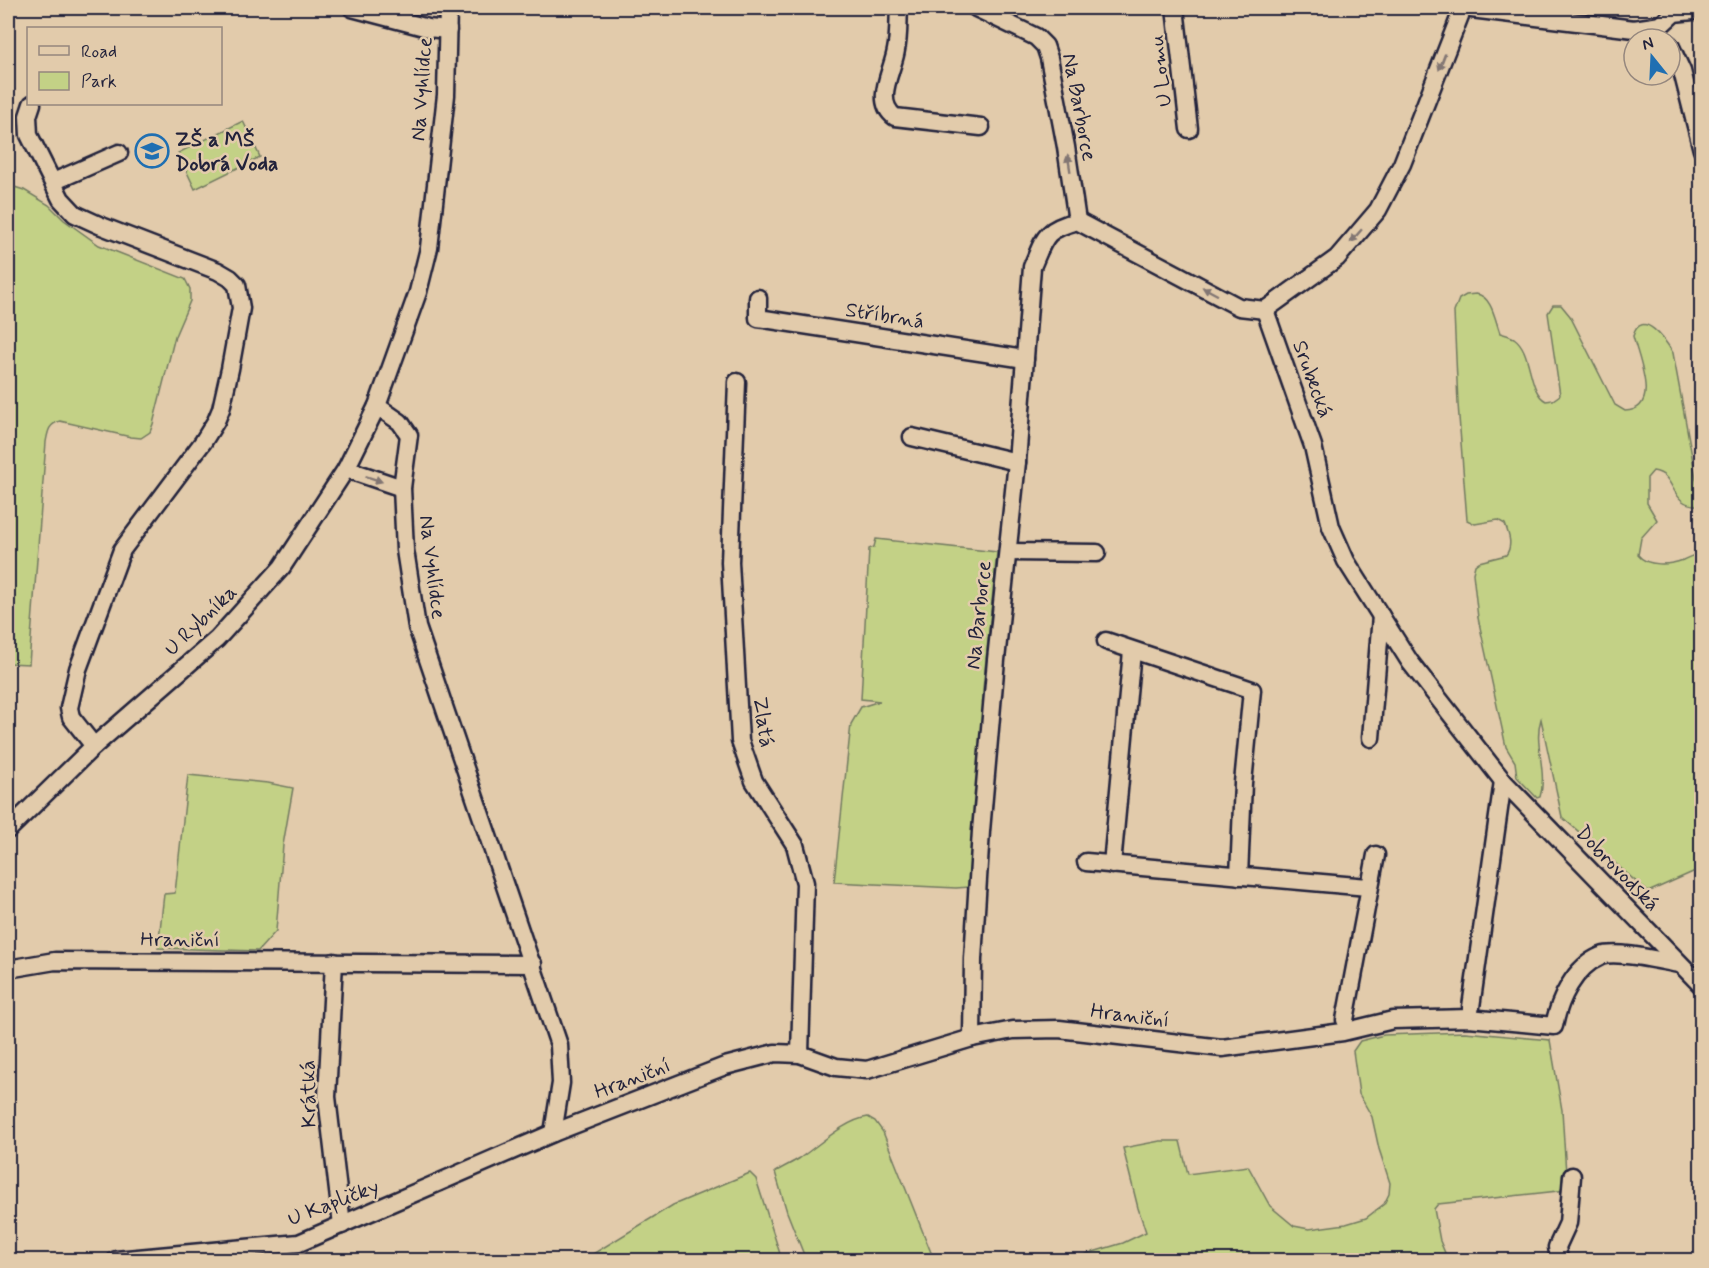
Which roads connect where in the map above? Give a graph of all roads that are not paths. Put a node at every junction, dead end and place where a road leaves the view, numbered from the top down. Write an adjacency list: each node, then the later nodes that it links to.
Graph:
1 (352, 8): 10 (street)
2 (448, 8): 10 (street, Na Vyhlídce)
3 (899, 8): 13 (street)
4 (976, 8): 18 (street, Na Barborce, one-way to 4)
5 (1175, 8): 14 (street, U Lomu)
6 (1463, 8): 8 (street); 20 (street, one-way to 20)
7 (1701, 10): 9 (street)
8 (1625, 27)
9 (1667, 27)
10 (448, 30): 23 (street, Na Vyhlídce)
11 (1682, 71): 15 (street)
12 (32, 105): 17 (street)
13 (981, 127)
14 (1189, 129)
15 (1701, 150)
16 (119, 153): 17 (street)
17 (53, 182): 34 (street)
18 (1077, 221): 20 (street, one-way to 18); 21 (street, Na Barborce)
19 (758, 298): 21 (street, Stříbrná)
20 (1265, 310): 30 (street, Srubecká)
21 (1025, 359): 25 (street, Na Barborce)
22 (737, 382): 50 (street, Zlatá)
23 (377, 406): 26 (street, U Rybníka); 27 (street, Na Vyhlídce)
24 (912, 437): 25 (street)
25 (1017, 462): 28 (street, Na Barborce)
26 (346, 469): 27 (street, one-way to 27); 34 (street, U Rybníka)
27 (402, 488): 43 (street, Na Vyhlídce)
28 (1008, 552): 29 (street); 49 (street, Na Barborce)
29 (1096, 553)
30 (1381, 616): 33 (street); 35 (street, Srubecká)
31 (1106, 640): 32 (street)
32 (1132, 651): 39 (street); 40 (street)
33 (1371, 738)
34 (94, 746): 36 (street, U Rybníka)
35 (1503, 781): 44 (street, Dobrovodská); 47 (street)
36 (8, 830)
37 (1376, 855): 41 (street)
38 (1086, 862): 39 (street)
39 (1112, 865): 40 (street)
40 (1239, 876): 41 (street)
41 (1368, 888): 48 (street)
42 (334, 962): 43 (street, Hraniční); 45 (street, Hraniční); 53 (street, Krátká)
43 (533, 964): 51 (street, Na Vyhlídce)
44 (1679, 964): 46 (street, Dobrovodská); 49 (street, Hraniční)
45 (8, 969)
46 (1701, 986)
47 (1471, 1007)
48 (1344, 1020)
49 (972, 1038): 50 (street, Hraniční)
50 (800, 1054): 51 (street, Hraniční)
51 (553, 1133): 53 (street, U Kapličky)
52 (1572, 1176): 56 (street)
53 (342, 1226): 54 (street, U Kapličky)
54 (243, 1254): 55 (street, U Kapličky)
55 (116, 1260)
56 (1559, 1260)

